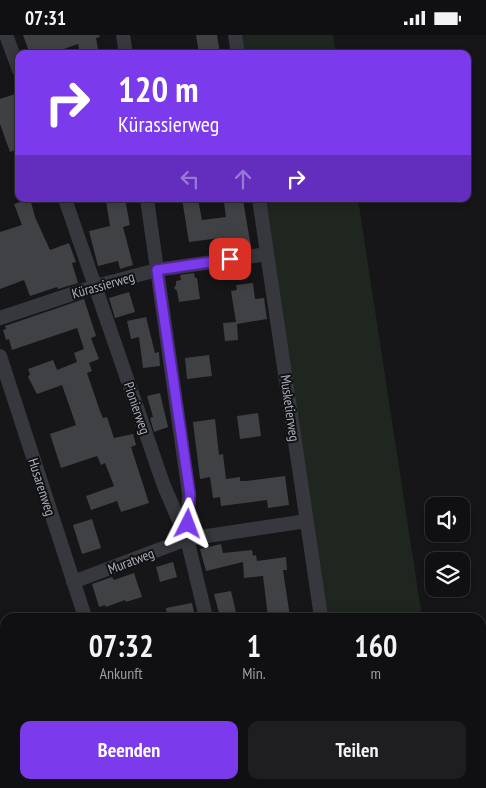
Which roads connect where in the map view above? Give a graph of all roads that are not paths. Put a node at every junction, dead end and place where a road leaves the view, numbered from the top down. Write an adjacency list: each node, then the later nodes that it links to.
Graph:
1 (6, 35): 6 (street)
2 (123, 35): 4 (street)
3 (235, 35): 5 (street)
4 (125, 50)
5 (237, 50)
6 (15, 59)
7 (66, 202): 12 (street, Pionierweg)
8 (146, 202): 11 (street)
9 (259, 202): 10 (street, Musketierweg)
10 (267, 254): 11 (street, Kürassierweg); 15 (street, Musketierweg)
11 (157, 270): 12 (street, Kürassierweg); 16 (street)
12 (96, 286): 13 (street, Kürassierweg); 16 (street, Pionierweg)
13 (0, 317)
14 (0, 356): 17 (street, Husarenweg)
15 (307, 521): 16 (street, Muratweg); 20 (street, Musketierweg)
16 (187, 539): 17 (street, Muratweg); 19 (street, Pionierweg)
17 (73, 582): 18 (street, Husarenweg)
18 (84, 613)
19 (205, 613)
20 (319, 613)

